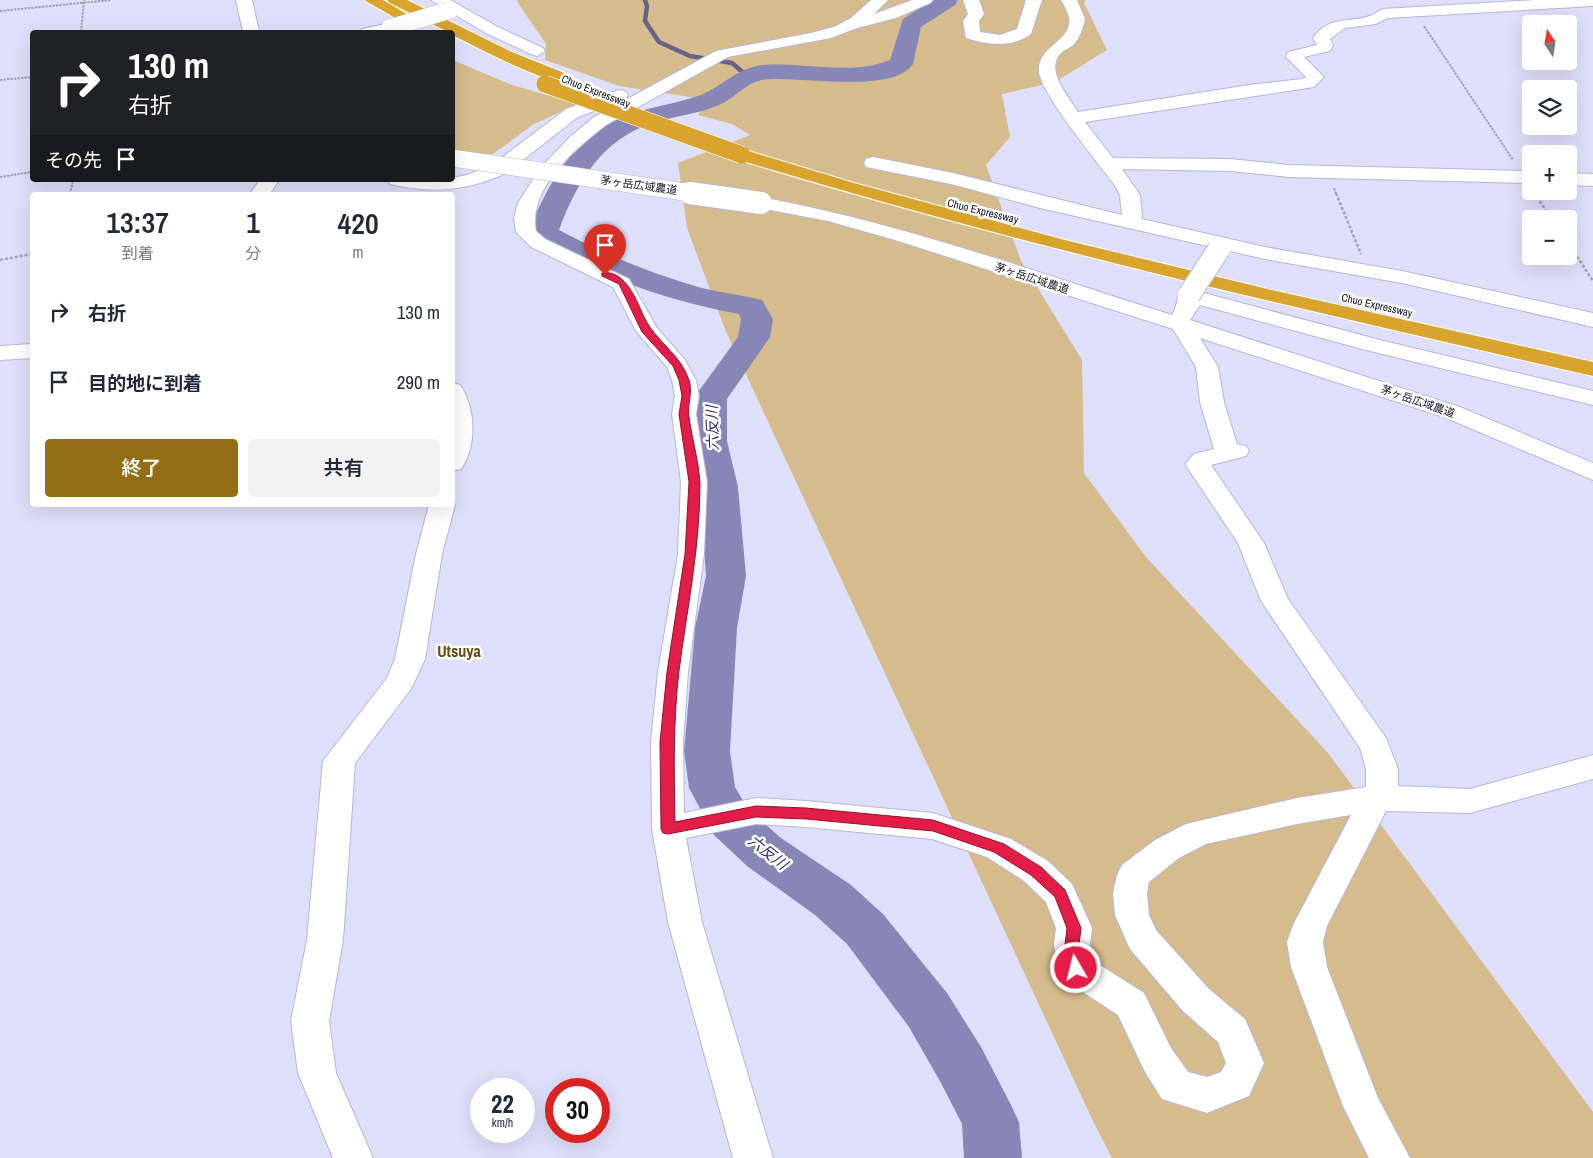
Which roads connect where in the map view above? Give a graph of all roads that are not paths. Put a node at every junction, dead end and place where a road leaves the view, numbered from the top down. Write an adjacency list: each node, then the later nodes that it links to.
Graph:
1 (244, 0): 12 (street)
2 (372, 0): 14 (highway)
3 (395, 0): 17 (highway, Chuo Expressway)
4 (880, 0): 11 (street)
5 (925, 0): 11 (street)
6 (971, 0): 7 (street)
7 (1034, 0)
8 (1069, 0): 19 (street)
9 (1593, 1): 19 (street)
10 (448, 6): 13 (street, bridge); 16 (street)
11 (853, 23): 18 (street)
12 (251, 30)
13 (379, 30)
14 (429, 30)
15 (455, 43): 17 (highway, Chuo Expressway)
16 (537, 51)
17 (553, 81): 20 (highway, Chuo Expressway, bridge)
18 (660, 87): 26 (street); 44 (street)
19 (1073, 118): 23 (street)
20 (749, 151): 35 (highway, Chuo Expressway); 36 (highway, Chuo Expressway)
21 (455, 158): 32 (street, 茅ヶ岳広域農道, bridge)
22 (873, 162): 28 (street)
23 (1107, 163): 27 (street); 28 (street)
24 (1577, 179): 25 (street)
25 (1593, 180)
26 (404, 182)
27 (1522, 182)
28 (1132, 222): 29 (street)
29 (1221, 246): 30 (street, bridge); 31 (street)
30 (1189, 295): 32 (street); 38 (street)
31 (1593, 320)
32 (1179, 325): 40 (street, 茅ヶ岳広域農道); 43 (street)
33 (0, 352): 34 (street)
34 (30, 352)
35 (1593, 354)
36 (1593, 369)
37 (455, 397): 39 (street)
38 (1593, 398)
39 (455, 453)
40 (1593, 472)
41 (442, 507): 45 (street)
42 (1593, 767): 43 (street)
43 (1376, 798): 44 (street); 47 (street)
44 (668, 829): 46 (street)
45 (353, 1158)
46 (753, 1158)
47 (1390, 1158)

